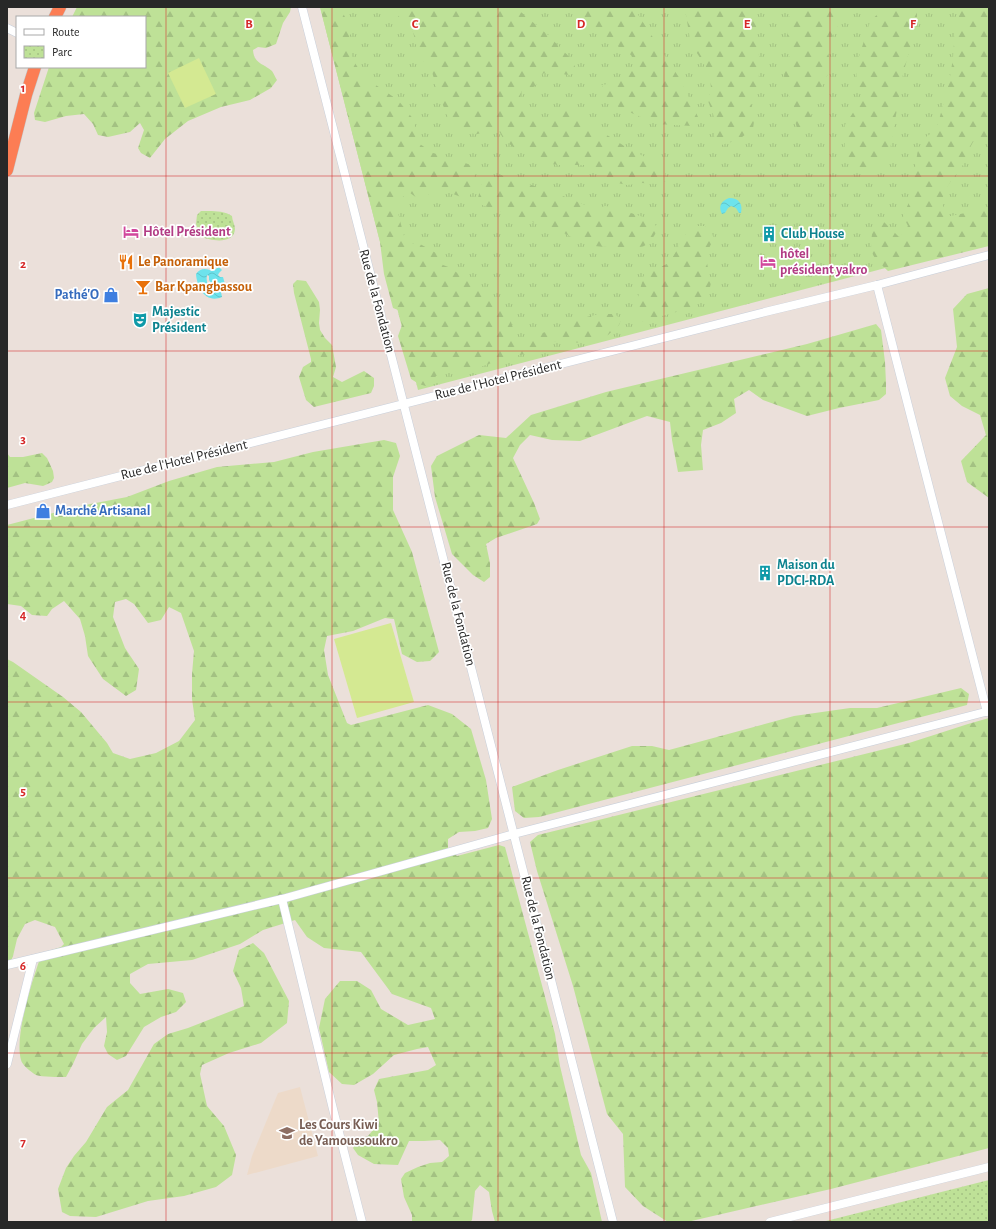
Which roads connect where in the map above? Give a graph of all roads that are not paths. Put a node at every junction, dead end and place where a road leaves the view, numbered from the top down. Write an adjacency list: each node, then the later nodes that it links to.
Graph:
1 (60, 7): 3 (highway)
2 (302, 7): 10 (street, Rue de la Fondation)
3 (56, 16)
4 (7, 28): 5 (street)
5 (16, 32)
6 (35, 68): 7 (highway)
7 (7, 170)
8 (989, 255): 9 (street, Rue de l'Hotel Président)
9 (877, 285): 10 (street, Rue de l'Hotel Président); 12 (street)
10 (404, 404): 11 (street, Rue de l'Hotel Président); 13 (street, Rue de la Fondation)
11 (7, 505)
12 (988, 712): 13 (street)
13 (514, 834): 14 (street); 20 (street, Rue de la Fondation)
14 (282, 899): 15 (street); 19 (street)
15 (33, 959): 16 (street); 17 (street)
16 (7, 965)
17 (7, 1064)
18 (989, 1167): 21 (street)
19 (362, 1222)
20 (613, 1222)
21 (770, 1222)

